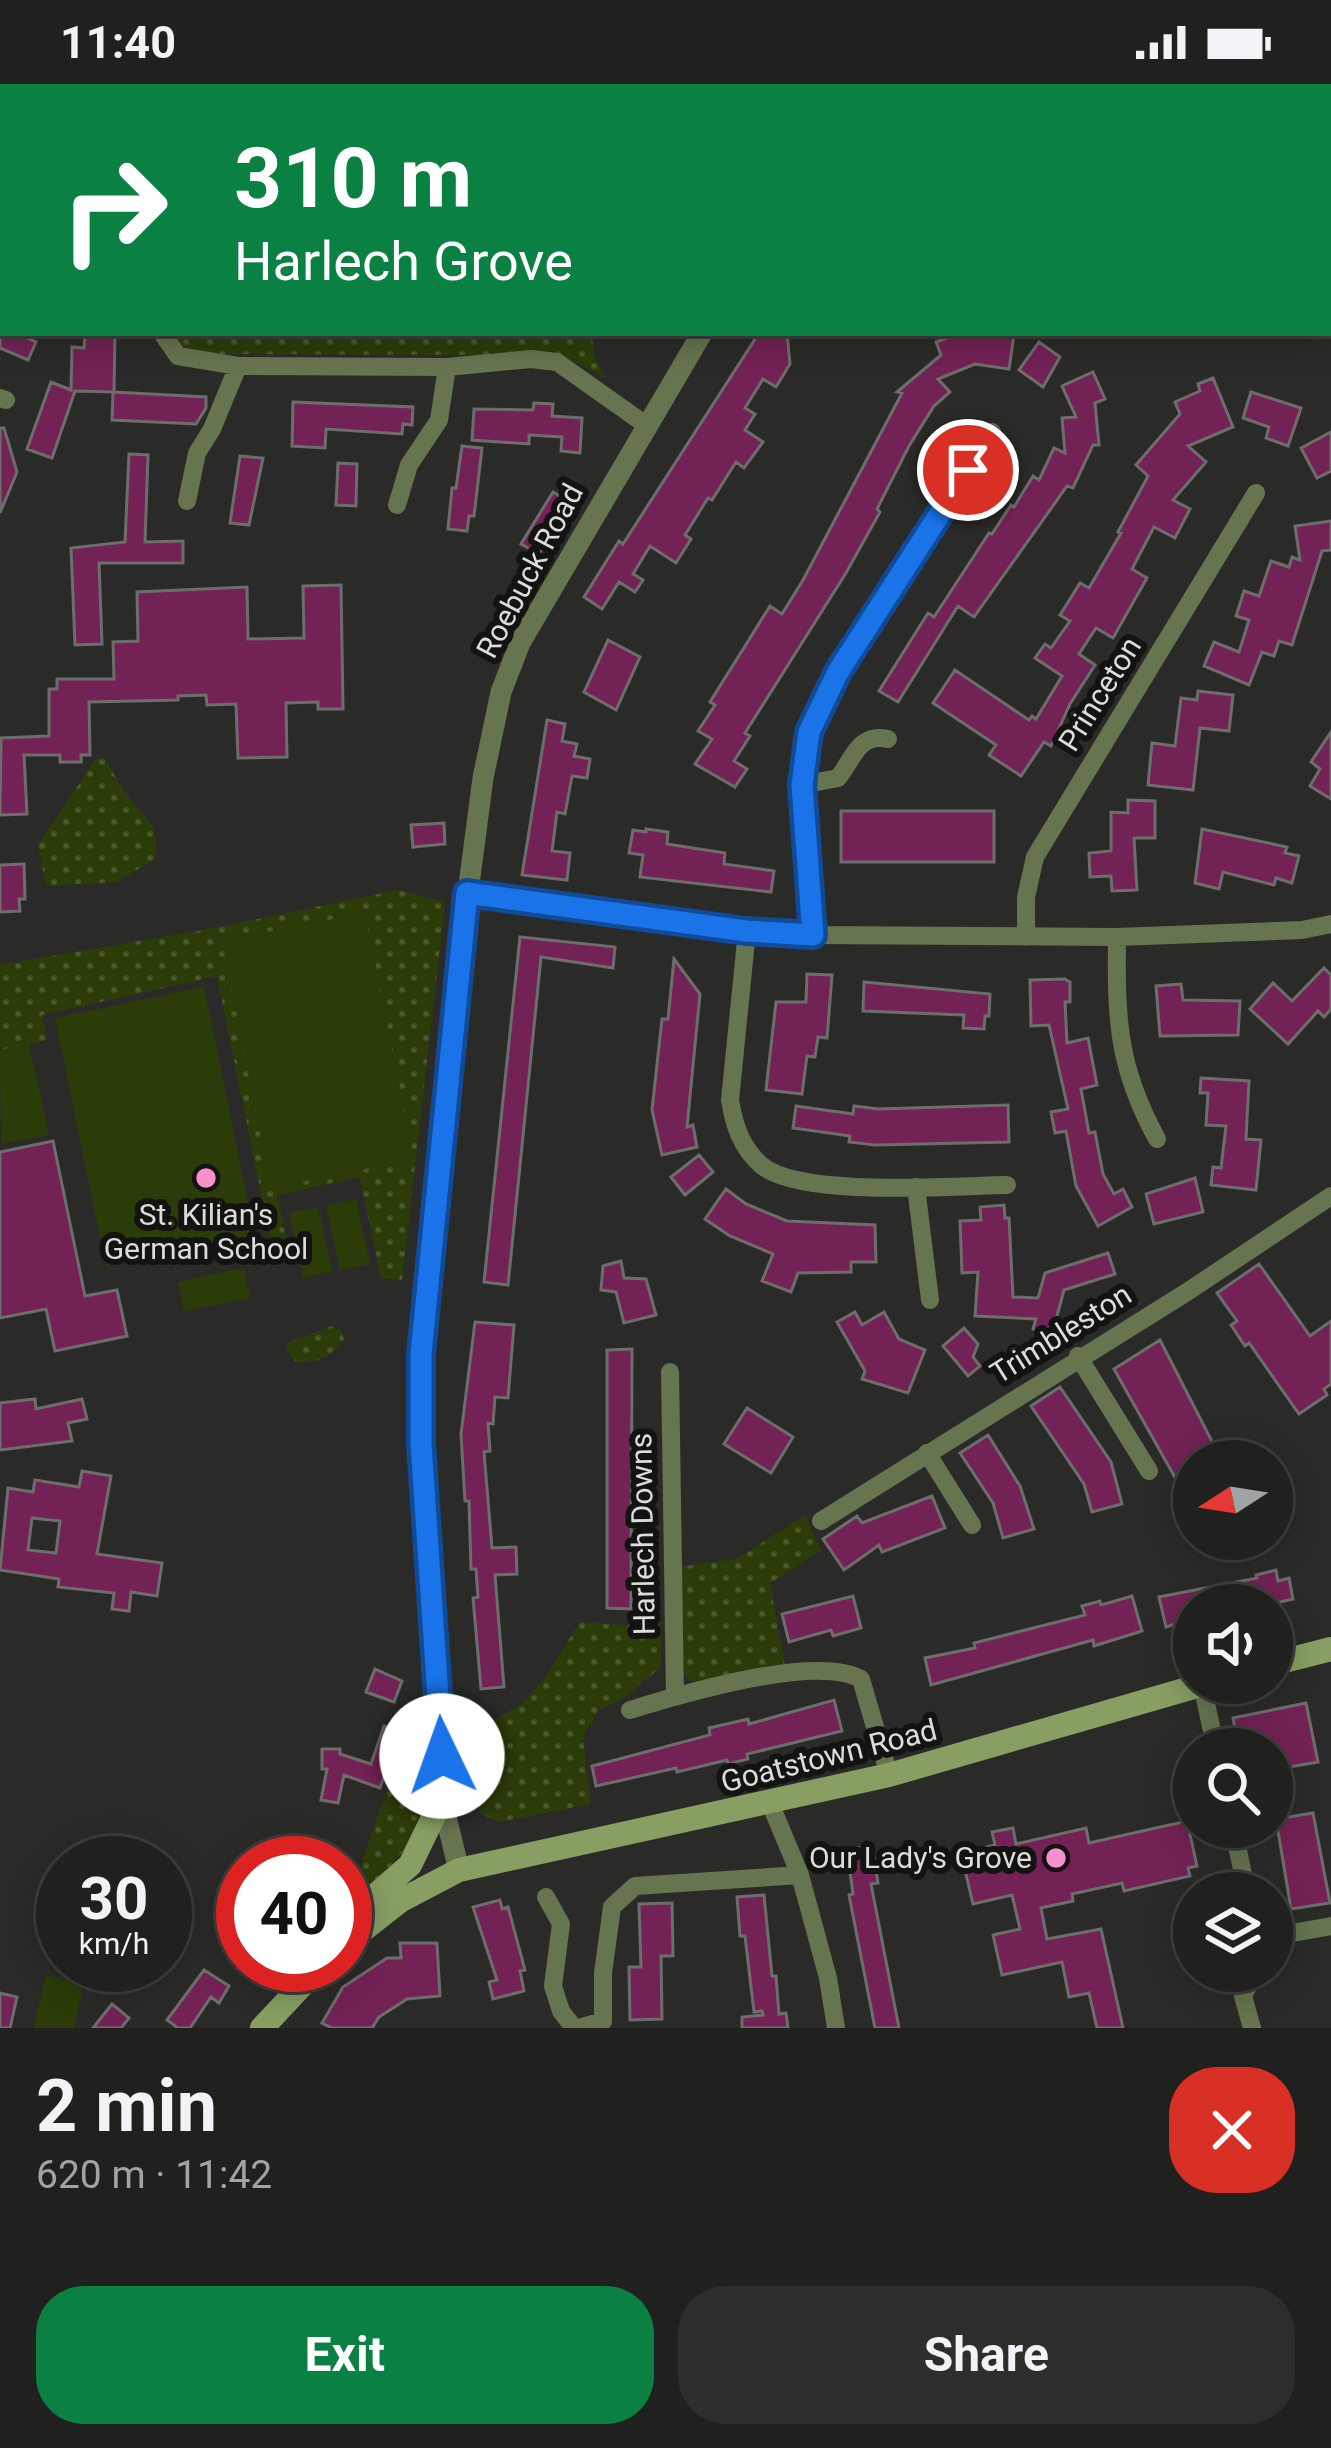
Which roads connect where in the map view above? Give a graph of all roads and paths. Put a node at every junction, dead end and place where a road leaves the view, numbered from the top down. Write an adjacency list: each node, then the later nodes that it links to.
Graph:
1 (164, 336): 3 (street)
2 (700, 336): 5 (street, Roebuck Road)
3 (238, 366): 4 (street); 8 (street)
4 (447, 367): 5 (street); 9 (street)
5 (646, 425): 12 (street, Roebuck Road)
6 (992, 432): 11 (street)
7 (1256, 493): 16 (street, Princeton)
8 (187, 501)
9 (397, 506)
10 (889, 739): 11 (street)
11 (802, 785): 15 (street)
12 (467, 893): 14 (street); 35 (street, Roebuck Road)
13 (1331, 925): 17 (street)
14 (746, 931): 15 (street); 20 (street)
15 (813, 935): 16 (street)
16 (1025, 937): 17 (street)
17 (1117, 937): 18 (street)
18 (1157, 1139)
19 (1007, 1185): 20 (street)
20 (916, 1187): 22 (street)
21 (1331, 1196): 23 (street, Trimbleston)
22 (930, 1300)
23 (1078, 1356): 25 (street, Trimbleston); 26 (street)
24 (670, 1372): 32 (street, Harlech Downs)
25 (927, 1453): 27 (street, Trimbleston); 28 (street)
26 (1149, 1471)
27 (821, 1521)
28 (971, 1526)
29 (1331, 1648): 30 (main road)
30 (1293, 1658)
31 (1173, 1693): 34 (main road, Goatstown Road)
32 (675, 1696): 33 (street); 34 (street)
33 (630, 1710)
34 (890, 1775): 36 (main road, Goatstown Road)
35 (445, 1793): 37 (street, Roebuck Road); 40 (main road)
36 (770, 1804): 37 (main road, Goatstown Road); 38 (street)
37 (459, 1870): 41 (main road)
38 (800, 1875): 47 (street); 48 (street)
39 (546, 1898): 47 (street)
40 (372, 1902)
41 (372, 1922)
42 (1331, 1926): 43 (street)
43 (1293, 1927)
44 (296, 1992): 46 (main road)
45 (1245, 1992): 49 (street)
46 (262, 2028)
47 (577, 2028)
48 (836, 2028)
49 (1252, 2028)

